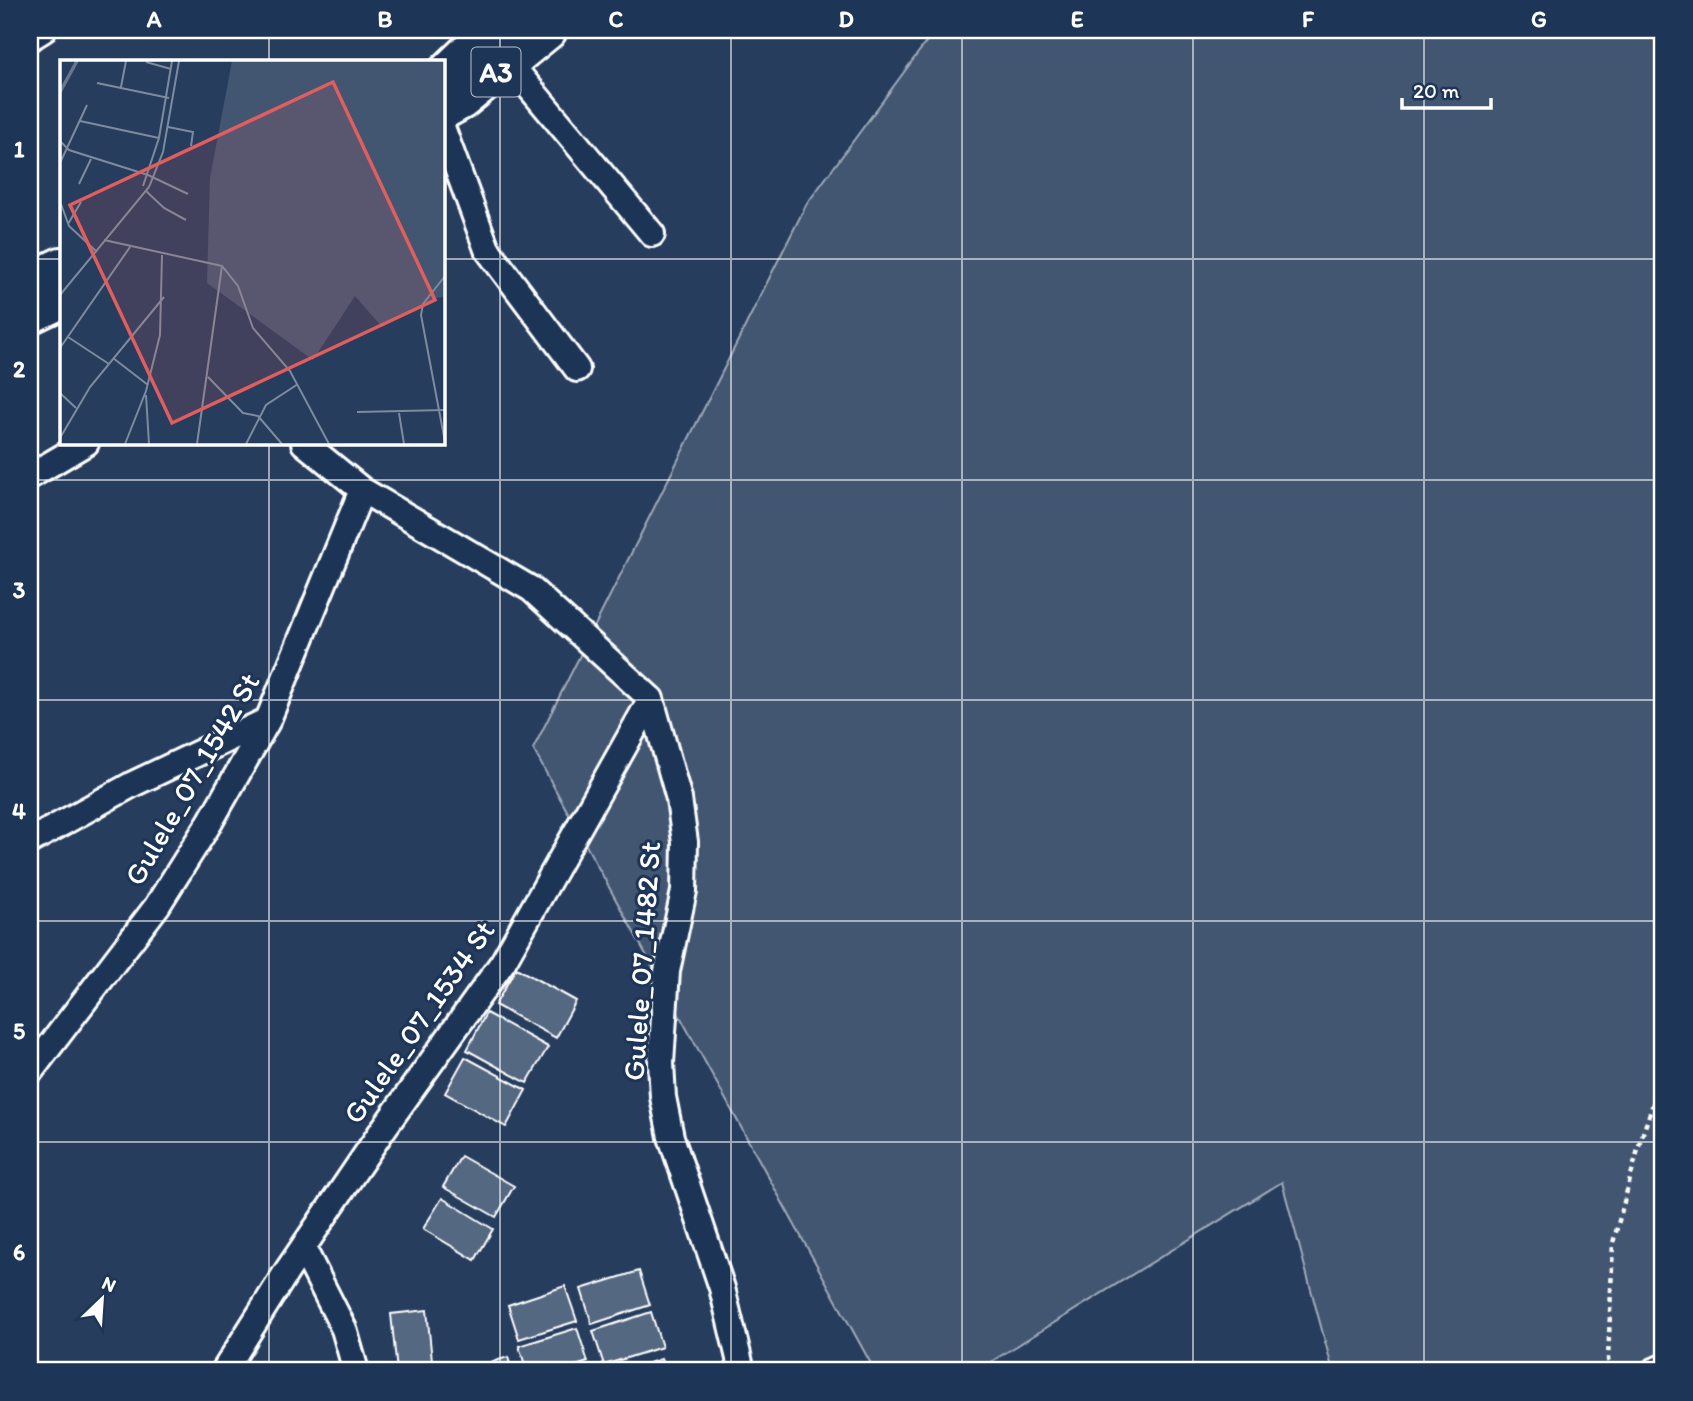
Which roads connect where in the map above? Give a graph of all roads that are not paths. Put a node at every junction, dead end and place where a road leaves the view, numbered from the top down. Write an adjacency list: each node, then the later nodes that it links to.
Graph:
1 (43, 30): 3 (street)
2 (547, 30): 4 (highway, A3)
3 (30, 38)
4 (493, 39): 5 (highway, A3); 6 (highway, A3); 8 (street)
5 (444, 76)
6 (444, 109)
7 (444, 133): 13 (street)
8 (652, 234)
9 (60, 267): 10 (highway)
10 (30, 282)
11 (60, 299): 12 (highway)
12 (30, 314)
13 (577, 369)
14 (84, 444): 16 (street)
15 (305, 444): 17 (street)
16 (30, 476)
17 (362, 490): 18 (street); 19 (street, Gulele_07_1542 St)
18 (651, 699): 22 (street, Gulele_07_1534 St); 26 (street, Gulele_07_1482 St)
19 (268, 720): 20 (street); 21 (street, Gulele_07_1542 St)
20 (30, 841)
21 (30, 1072)
22 (303, 1248): 24 (street, Gulele_07_1534 St); 25 (street)
23 (1663, 1367): 27 (street)
24 (224, 1371)
25 (356, 1371)
26 (742, 1371)
27 (1654, 1371)

